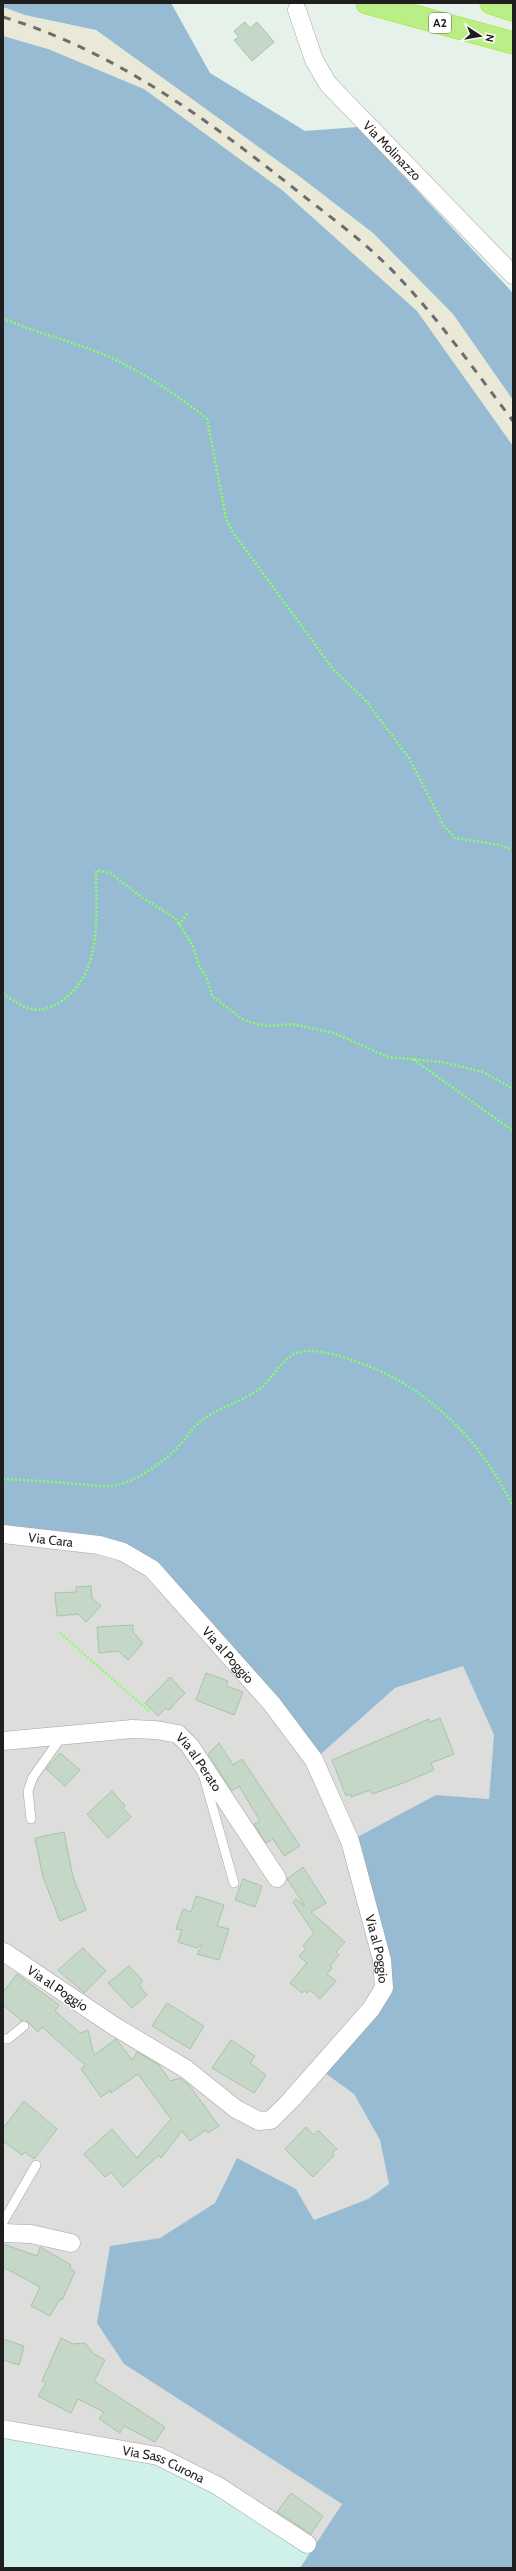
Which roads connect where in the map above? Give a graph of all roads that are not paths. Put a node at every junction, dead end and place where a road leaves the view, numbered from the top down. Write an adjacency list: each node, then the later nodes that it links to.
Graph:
1 (367, 3): 5 (highway, A2)
2 (491, 3): 4 (highway)
3 (297, 10): 6 (street, Via Molinazzo)
4 (513, 10)
5 (513, 43)
6 (513, 275)
7 (3, 1534): 8 (street, Via Cara)
8 (99, 1544): 15 (street, Via al Poggio)
9 (63, 1735): 10 (street, Via al Perato); 11 (street, Via al Perato); 12 (lane)
10 (3, 1741)
11 (200, 1764): 13 (street, Via al Perato); 14 (lane)
12 (31, 1819)
13 (277, 1878)
14 (234, 1883)
15 (3, 1951)
16 (24, 2026): 17 (lane)
17 (3, 2039)
18 (36, 2165): 19 (lane)
19 (3, 2222)
20 (3, 2233): 21 (street)
21 (72, 2243)
22 (3, 2429): 23 (street, Via Sass Curona)
23 (307, 2544)

